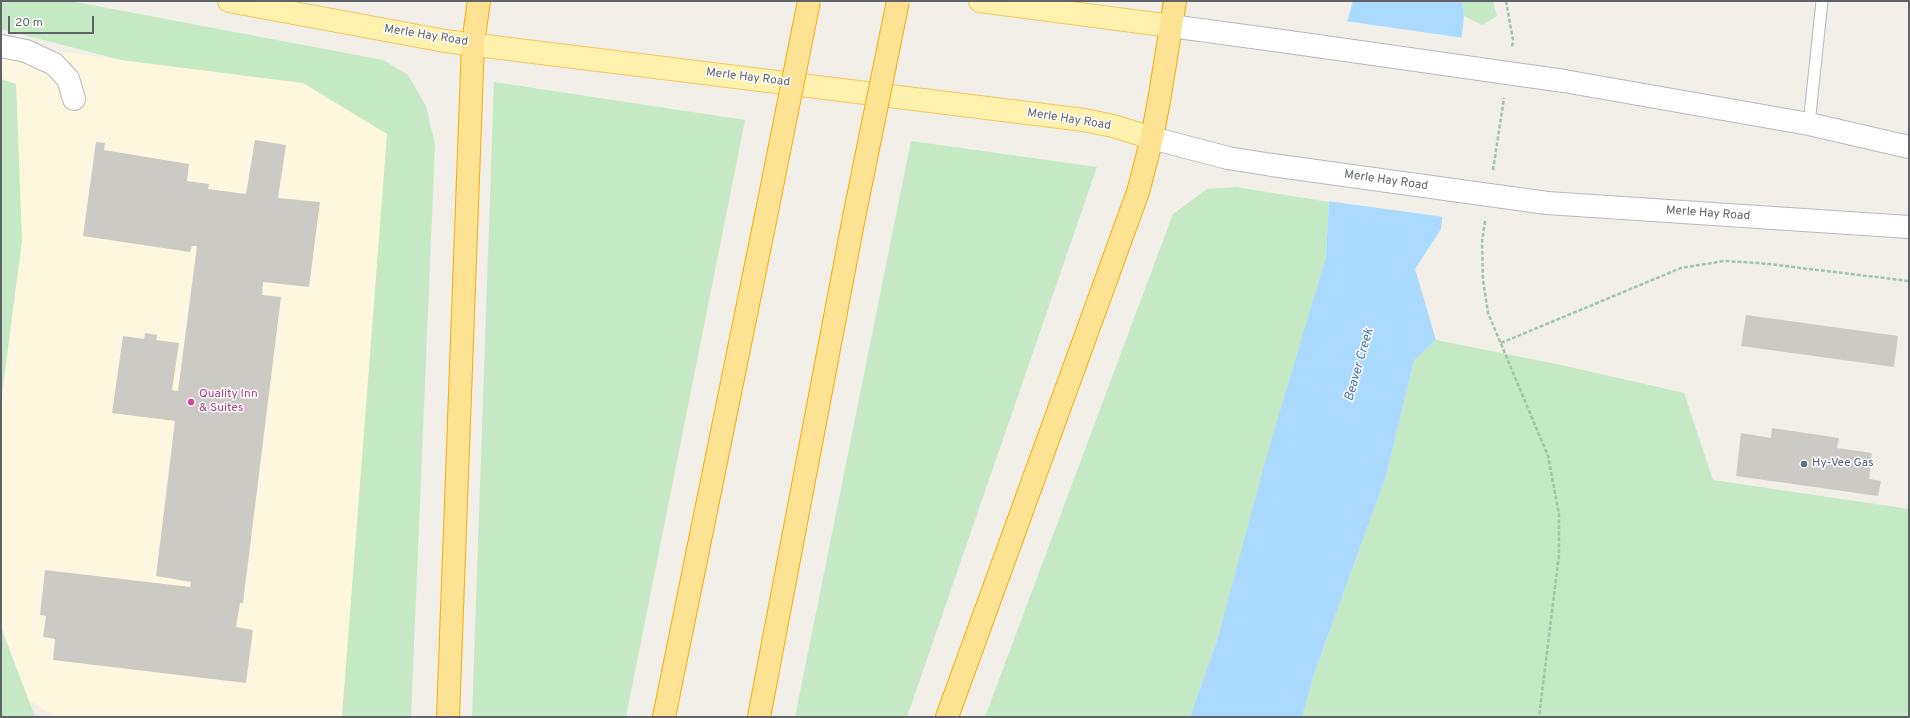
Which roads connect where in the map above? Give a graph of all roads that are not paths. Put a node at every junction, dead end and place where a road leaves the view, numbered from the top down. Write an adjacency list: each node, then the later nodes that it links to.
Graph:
1 (229, 1): 9 (main road, Merle Hay Road)
2 (479, 1): 9 (highway)
3 (809, 1): 17 (highway, bridge)
4 (898, 1): 18 (highway, bridge)
5 (980, 1): 8 (main road)
6 (1175, 1): 8 (highway)
7 (1822, 1): 12 (lane)
8 (1171, 26): 12 (main road, bridge); 13 (highway)
9 (473, 43): 13 (main road, Merle Hay Road); 16 (highway)
10 (1, 46): 11 (main road)
11 (74, 99)
12 (1809, 124): 14 (main road)
13 (1152, 138): 15 (main road, Merle Hay Road, bridge); 19 (highway)
14 (1909, 147)
15 (1909, 227)
16 (448, 717)
17 (664, 717)
18 (759, 717)
19 (948, 717)

